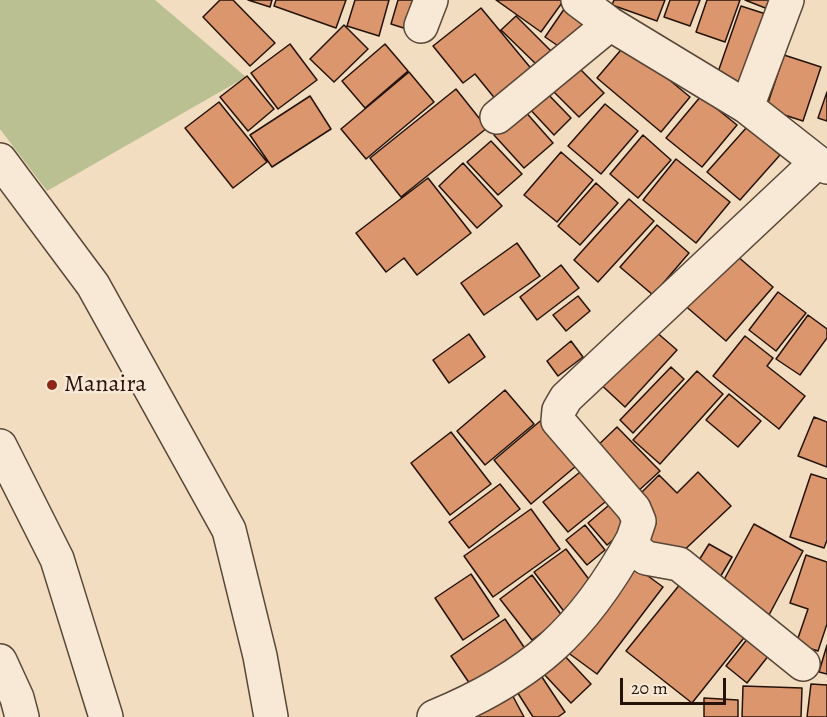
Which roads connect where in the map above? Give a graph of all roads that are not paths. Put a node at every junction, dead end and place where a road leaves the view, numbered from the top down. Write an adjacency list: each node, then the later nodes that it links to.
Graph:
1 (578, 0): 3 (street)
2 (787, 0): 4 (street)
3 (610, 24): 4 (street); 5 (street)
4 (747, 107): 7 (street)
5 (496, 117)
6 (0, 160): 14 (street)
7 (822, 165): 9 (street)
8 (0, 446): 13 (street)
9 (633, 539): 11 (street); 15 (street)
10 (0, 661): 12 (street)
11 (804, 664)
12 (22, 717)
13 (106, 717)
14 (271, 717)
15 (434, 717)

